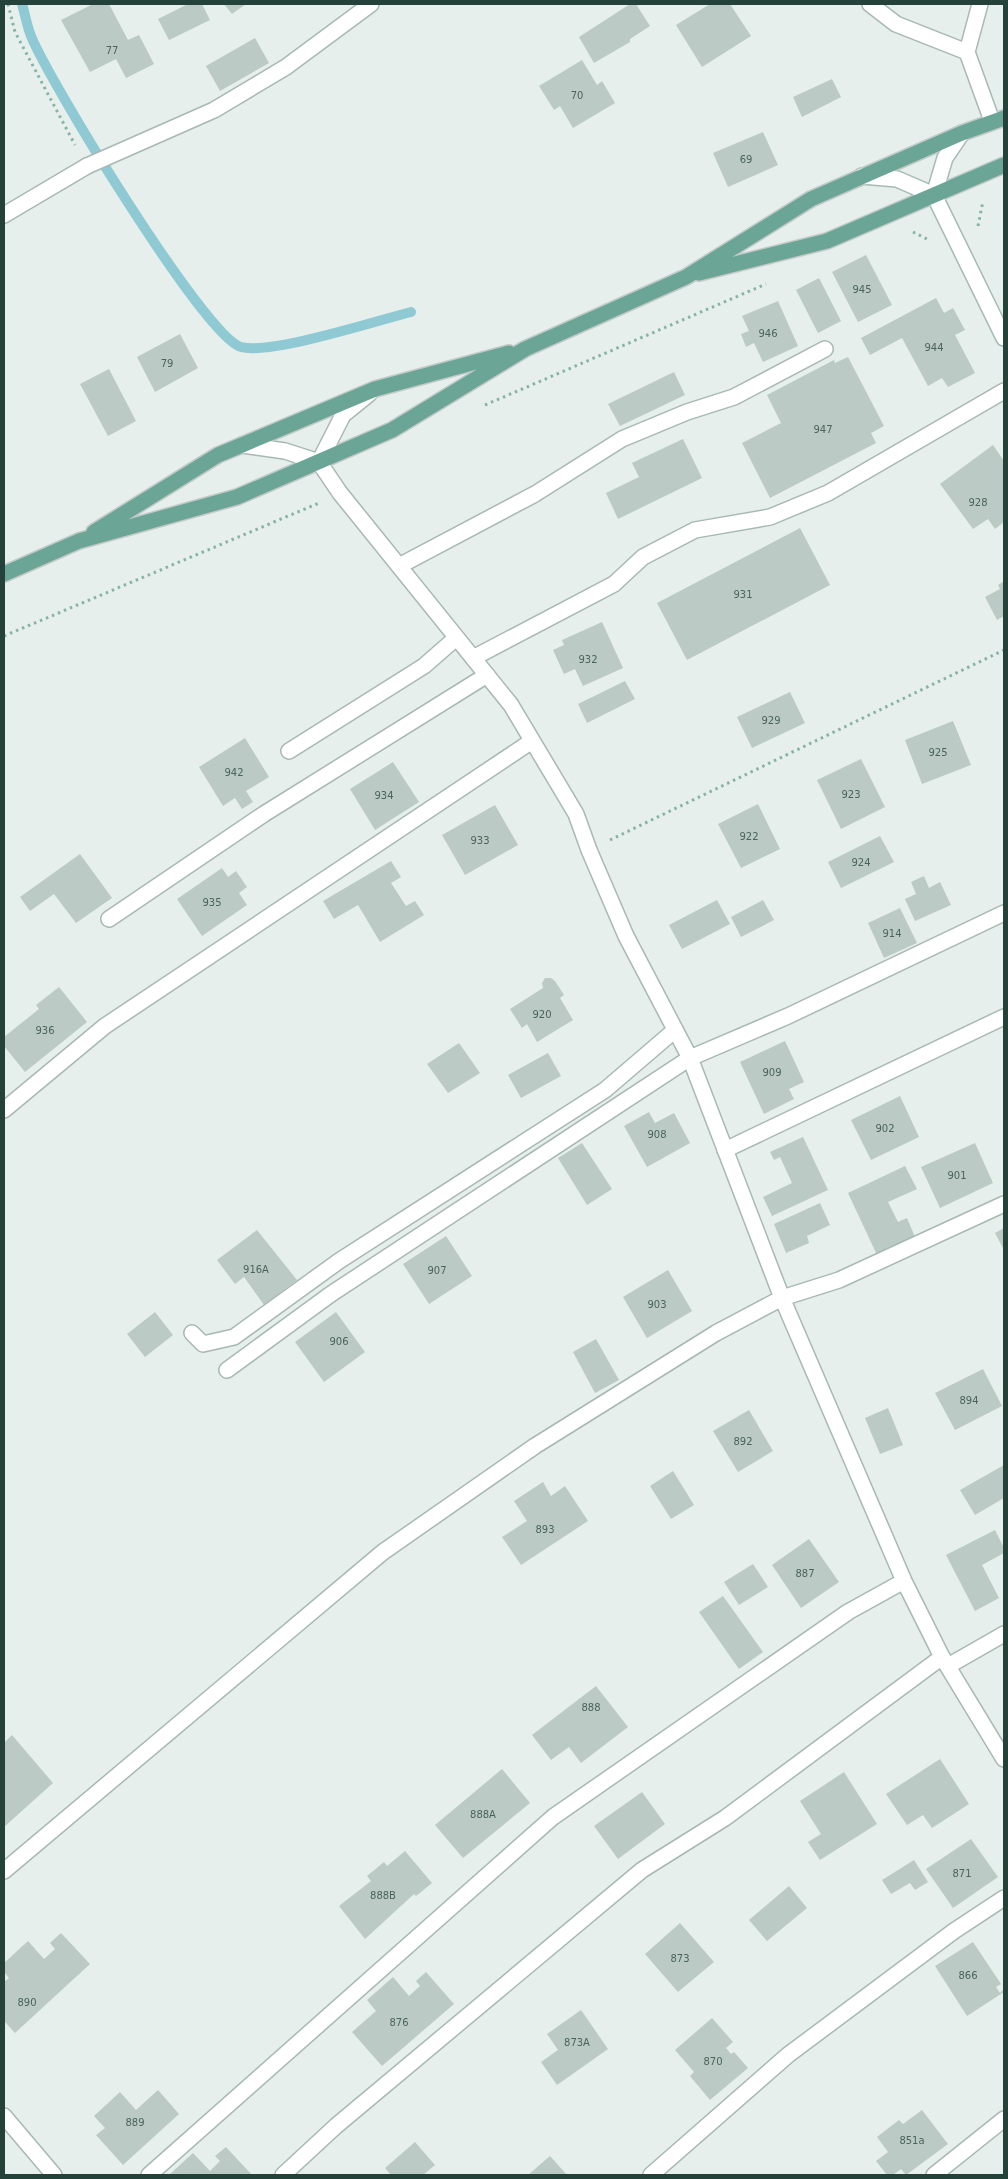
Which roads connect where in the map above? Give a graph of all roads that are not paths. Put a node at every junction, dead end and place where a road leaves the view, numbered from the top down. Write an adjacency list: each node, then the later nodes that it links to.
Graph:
1 (371, 4): 10 (street)
2 (870, 4): 4 (street)
3 (980, 4): 4 (street)
4 (967, 52): 5 (street)
5 (998, 120): 6 (main road)
6 (962, 133): 8 (main road); 9 (street)
7 (1004, 165): 9 (main road)
8 (862, 176): 9 (street); 11 (main road)
9 (934, 195): 11 (main road); 12 (street)
10 (4, 215)
11 (686, 276): 13 (main road)
12 (1004, 338)
13 (525, 349): 15 (main road); 18 (main road)
14 (825, 349): 20 (street)
15 (375, 389): 17 (main road); 18 (street)
16 (1004, 391): 23 (street)
17 (242, 445): 18 (street); 19 (main road)
18 (319, 462): 19 (main road); 20 (street)
19 (79, 541): 21 (main road)
20 (399, 566): 22 (street)
21 (4, 574)
22 (456, 638): 23 (street); 26 (street)
23 (473, 658): 24 (street)
24 (487, 675): 25 (street); 28 (street)
25 (532, 741): 30 (street); 32 (street)
26 (290, 751)
27 (1004, 913): 31 (street)
28 (109, 919)
29 (1004, 1016): 33 (street)
30 (675, 1030): 31 (street); 36 (street)
31 (690, 1058): 33 (street); 37 (street)
32 (4, 1110)
33 (725, 1150): 35 (street)
34 (1004, 1204): 35 (street)
35 (782, 1298): 38 (street); 42 (street)
36 (192, 1333)
37 (227, 1370)
38 (904, 1581): 40 (street); 47 (street)
39 (1004, 1634): 40 (street)
40 (945, 1661): 41 (street); 48 (street)
41 (1004, 1759)
42 (4, 1871)
43 (1004, 1898): 49 (street)
44 (4, 2116): 46 (street)
45 (1004, 2119): 50 (street)
46 (54, 2175)
47 (149, 2175)
48 (283, 2175)
49 (651, 2175)
50 (934, 2175)

